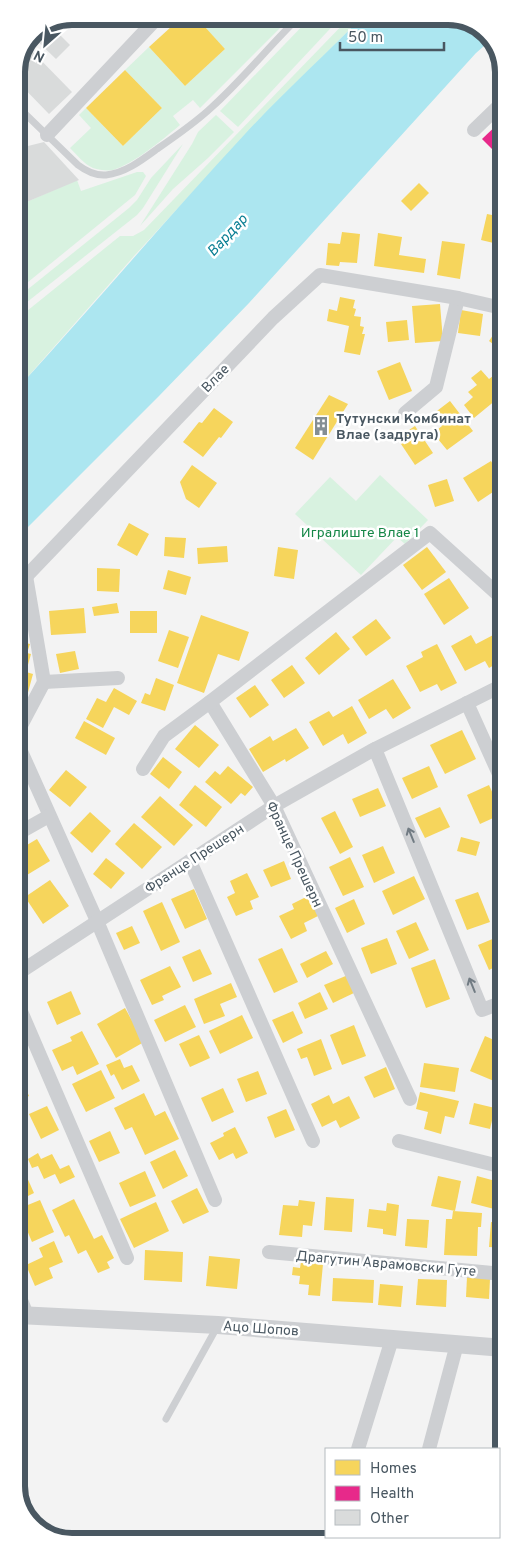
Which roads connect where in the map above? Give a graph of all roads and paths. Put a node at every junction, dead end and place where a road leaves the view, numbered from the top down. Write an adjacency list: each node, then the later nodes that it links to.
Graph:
1 (151, 25): 6 (street)
2 (291, 25): 6 (lane)
3 (495, 110): 5 (street)
4 (25, 114): 6 (lane)
5 (474, 130)
6 (47, 135)
7 (458, 298): 8 (street, Влае); 9 (street); 10 (street, Влае)
8 (495, 306)
9 (405, 413)
10 (25, 578)
11 (495, 592): 16 (street)
12 (25, 595): 14 (street)
13 (118, 678): 14 (street)
14 (44, 682): 18 (street)
15 (495, 689): 17 (street, Францe Прешерн)
16 (210, 702): 22 (street); 23 (street, Франце Прешерн)
17 (467, 702): 19 (street, Францe Прешерн); 21 (street)
18 (25, 718)
19 (375, 749): 23 (street, Францe Прешерн); 29 (street, one-way to 19)
20 (25, 763): 24 (street)
21 (495, 765)
22 (143, 770)
23 (274, 806): 26 (street, Францe Прешерн); 31 (street, Франце Прешерн)
24 (49, 816): 25 (street); 27 (street)
25 (25, 830)
26 (190, 861): 27 (street, Францe Прешерн); 32 (street)
27 (97, 921): 28 (street, Францe Прешерн); 35 (street)
28 (25, 969)
29 (495, 1005)
30 (25, 1018): 37 (street)
31 (410, 1099)
32 (313, 1141)
33 (399, 1141): 34 (street)
34 (495, 1164)
35 (215, 1200)
36 (269, 1252): 38 (street, Драгутин Аврамовски Гуте)
37 (127, 1258)
38 (495, 1273)
39 (25, 1315): 40 (street, Ацо Шопов)
40 (218, 1325): 41 (street, Ацо Шопов); 44 (lane)
41 (392, 1339): 42 (street, Ацо Шопов); 45 (street)
42 (457, 1344): 43 (street, Ацо Шопов); 46 (street)
43 (495, 1347)
44 (166, 1419)
45 (358, 1448)
46 (429, 1448)

